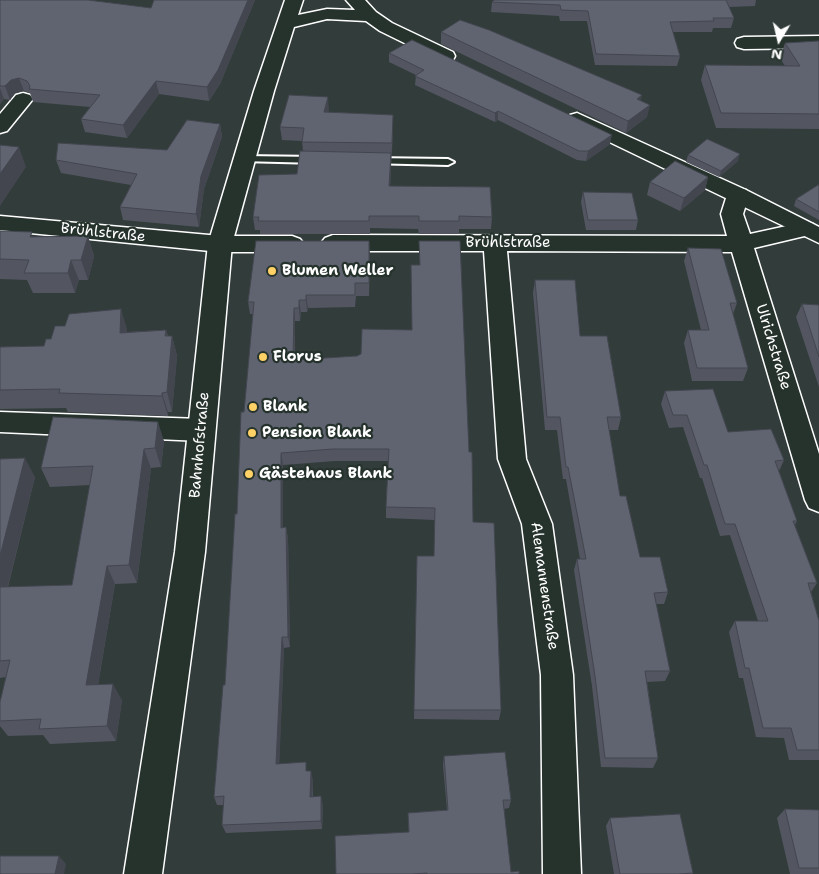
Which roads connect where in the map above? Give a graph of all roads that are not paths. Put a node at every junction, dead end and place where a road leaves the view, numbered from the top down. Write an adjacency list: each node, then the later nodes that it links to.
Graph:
1 (355, 0): 3 (street)
2 (290, 11): 3 (street, Bahnhofstraße); 10 (street, Bahnhofstraße)
3 (370, 16): 6 (street)
4 (819, 42): 5 (street)
5 (744, 43)
6 (466, 65)
7 (0, 97): 9 (street)
8 (555, 108): 14 (street)
9 (0, 127)
10 (244, 159): 11 (lane); 18 (street, Bahnhofstraße)
11 (332, 160)
12 (361, 161): 13 (lane)
13 (448, 162)
14 (738, 195): 16 (street); 19 (street, Ulrichstraße)
15 (0, 223): 18 (street, Brühlstraße)
16 (812, 233): 19 (street, Brühlstraße)
17 (495, 242): 18 (street, Brühlstraße); 19 (street, Brühlstraße); 24 (street, Alemannenstraße)
18 (220, 244): 21 (street, Bahnhofstraße)
19 (741, 244): 22 (street, Ulrichstraße)
20 (0, 422): 21 (street)
21 (201, 430): 23 (street, Bahnhofstraße)
22 (819, 500)
23 (144, 874)
24 (562, 874)

